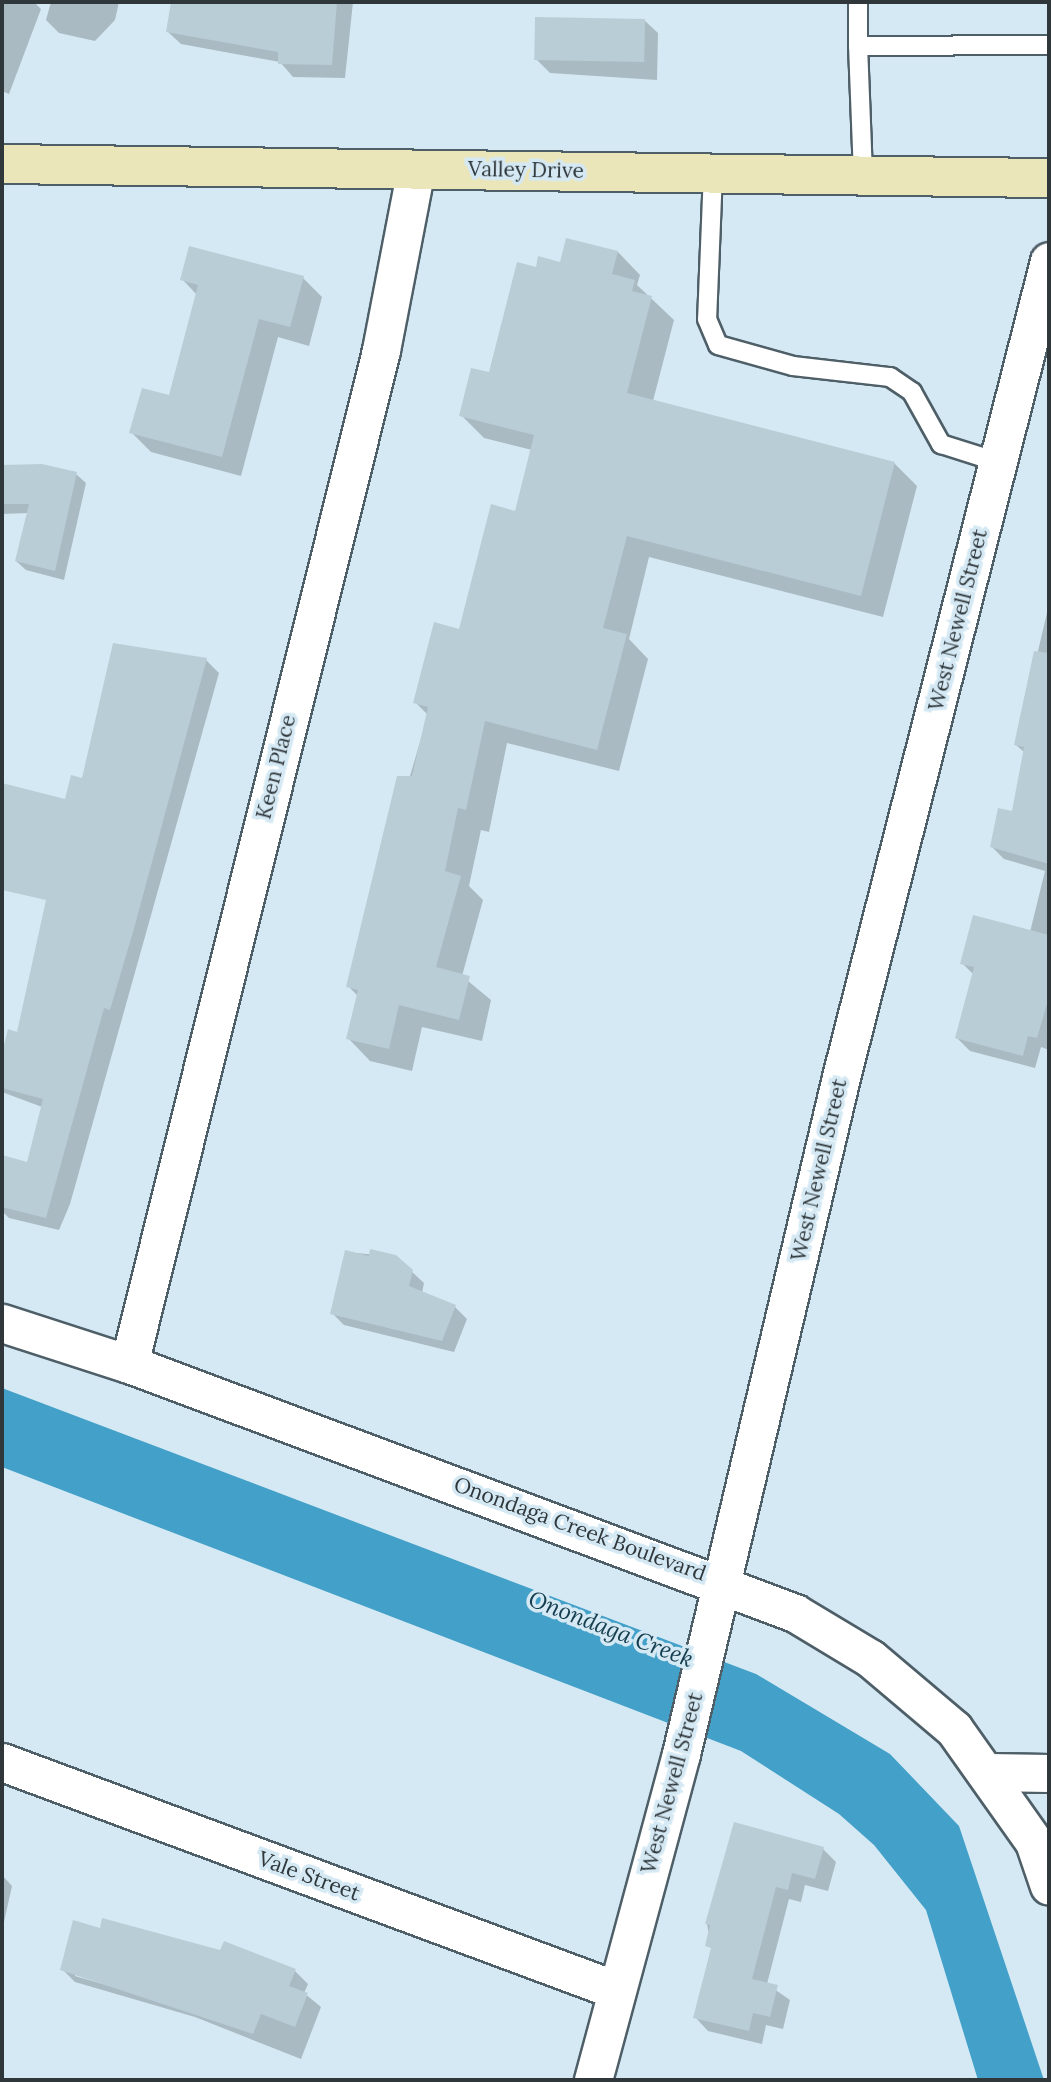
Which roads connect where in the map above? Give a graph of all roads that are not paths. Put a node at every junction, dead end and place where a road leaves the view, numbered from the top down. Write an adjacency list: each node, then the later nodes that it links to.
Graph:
1 (858, 2): 3 (lane)
2 (1049, 45): 3 (lane)
3 (858, 46): 7 (lane)
4 (2, 164): 5 (main road, Valley Drive)
5 (416, 169): 6 (main road, Valley Drive); 12 (street, Keen Place)
6 (713, 172): 7 (main road, Valley Drive); 10 (lane)
7 (863, 175): 8 (main road, Valley Drive)
8 (1049, 178)
9 (1049, 261): 10 (street, West Newell Street)
10 (998, 462): 13 (street, West Newell Street)
11 (2, 1323): 12 (street, Onondaga Creek Boulevard)
12 (129, 1364): 13 (street, Onondaga Creek Boulevard)
13 (722, 1581): 15 (street, Onondaga Creek Boulevard); 18 (street, West Newell Street)
14 (2, 1762): 18 (street, Vale Street)
15 (988, 1772): 16 (street); 17 (street, Onondaga Creek Boulevard)
16 (1049, 1773)
17 (1049, 1886)
18 (617, 1990): 19 (street, West Newell Street)
19 (593, 2080)

